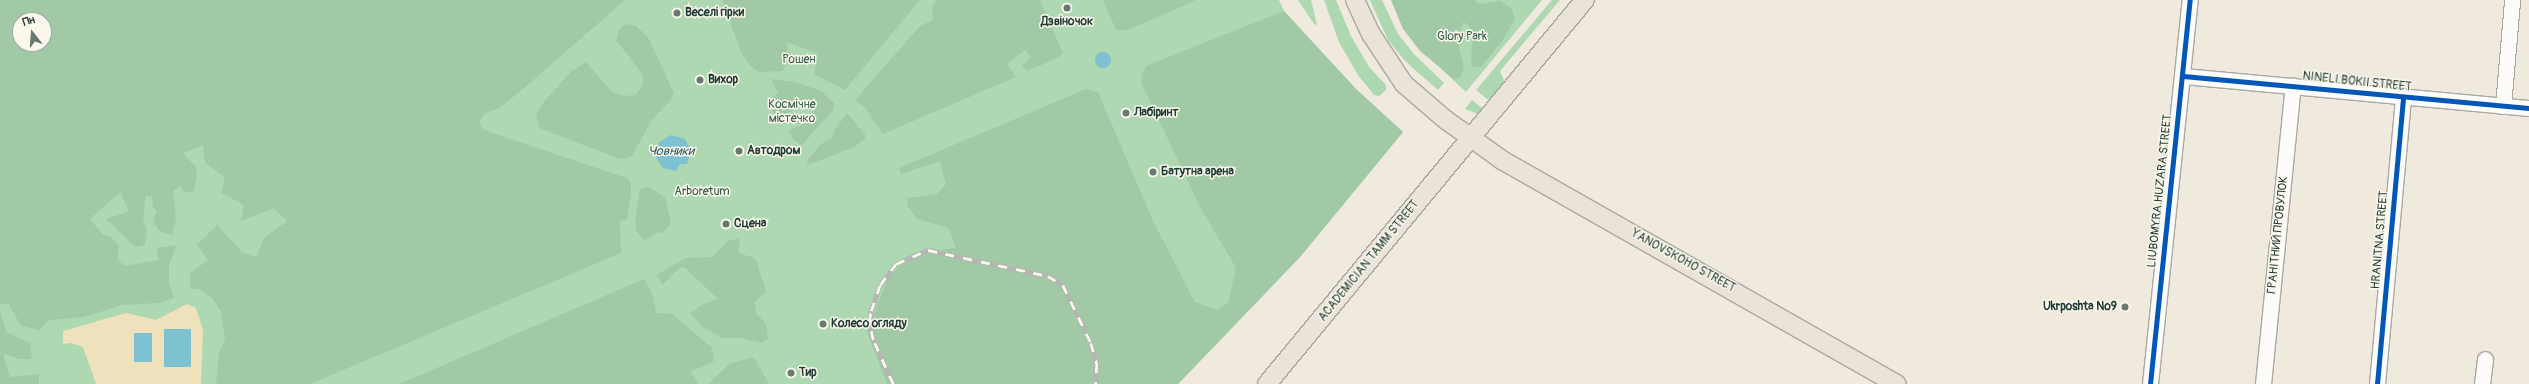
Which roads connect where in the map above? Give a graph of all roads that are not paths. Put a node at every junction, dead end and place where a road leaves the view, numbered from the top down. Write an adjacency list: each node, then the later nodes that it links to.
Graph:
1 (1355, 0): 10 (main road, YANOVSKOHO STREET)
2 (1585, 0): 10 (main road, ACADEMICIAN TAMM STREET)
3 (2190, 0): 5 (street, LIUBOMYRA HUZARA STREET)
4 (2512, 0): 8 (street)
5 (2183, 76): 6 (street, NINELI BOKII STREET); 14 (street, LIUBOMYRA HUZARA STREET)
6 (2293, 86): 7 (street, NINELI BOKII STREET); 15 (street, ГРАНІТНИЙ ПРОВУЛОК)
7 (2403, 97): 8 (street, NINELI BOKII STREET); 16 (street, HRANITNA STREET)
8 (2503, 106): 9 (street, NINELI BOKII STREET)
9 (2529, 108)
10 (1470, 136): 12 (main road, ACADEMICIAN TAMM STREET); 13 (main road, YANOVSKOHO STREET)
11 (2485, 359): 17 (street)
12 (1266, 384)
13 (1898, 384)
14 (2150, 384)
15 (2263, 384)
16 (2377, 384)
17 (2482, 384)

